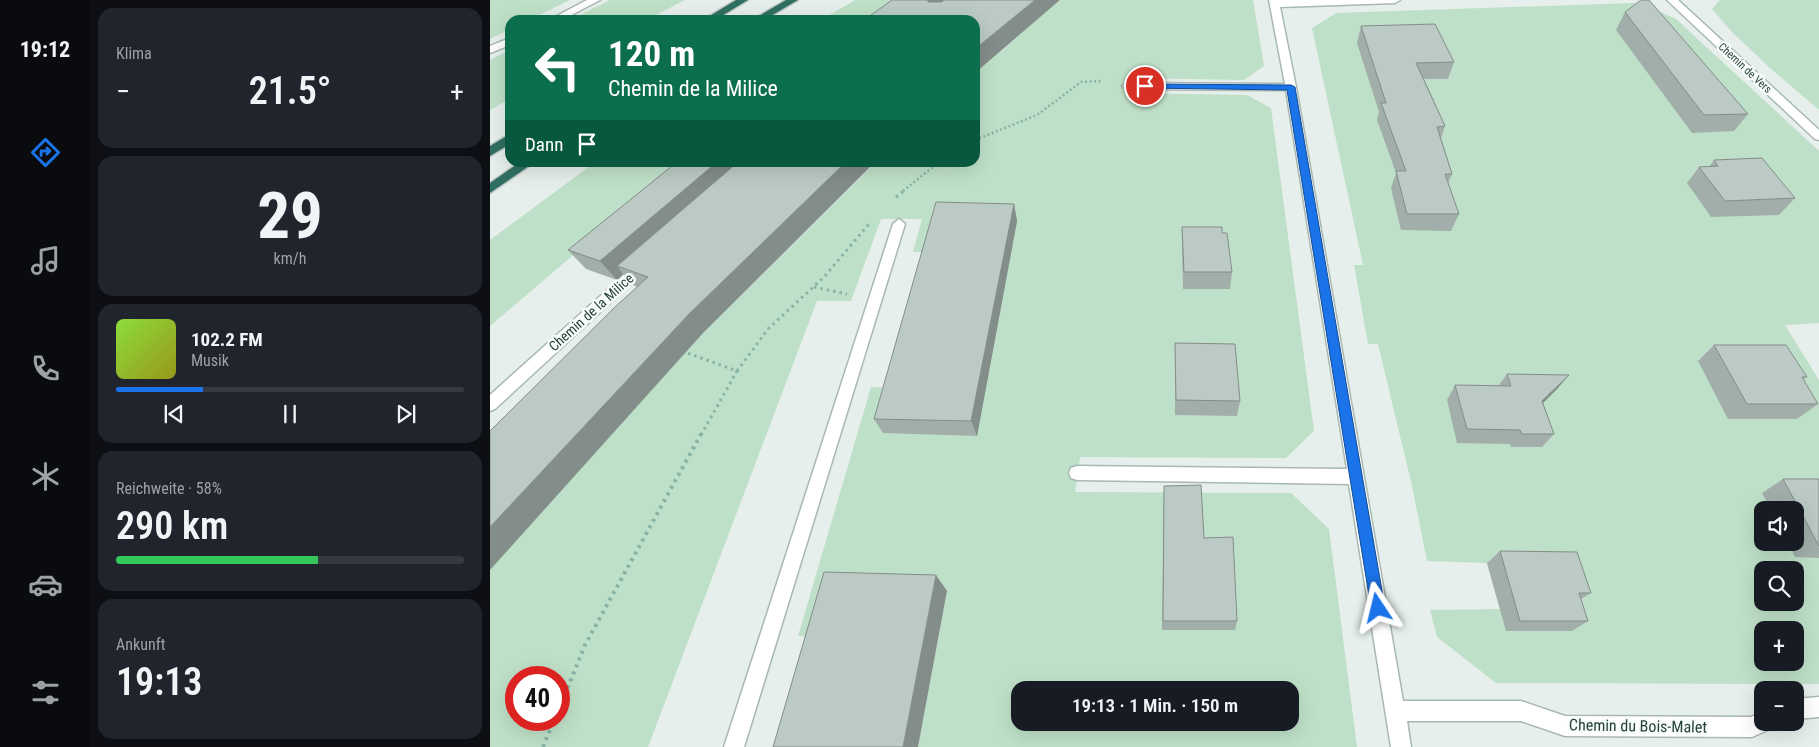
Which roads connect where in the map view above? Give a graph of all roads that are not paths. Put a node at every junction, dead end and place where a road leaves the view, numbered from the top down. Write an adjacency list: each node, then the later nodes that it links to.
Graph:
1 (595, 0): 7 (street)
2 (793, 0): 9 (highway)
3 (1394, 0): 6 (street)
4 (1672, 0): 15 (street, Chemin de Vers)
5 (740, 2): 8 (highway)
6 (1274, 2): 13 (street)
7 (564, 15)
8 (716, 15)
9 (766, 15)
10 (505, 43): 11 (street)
11 (490, 50)
12 (1127, 86): 13 (street)
13 (1291, 87): 25 (street)
14 (505, 133): 16 (highway)
15 (1819, 136)
16 (490, 142)
17 (505, 142): 18 (highway)
18 (490, 152)
19 (522, 167): 20 (highway)
20 (490, 189)
21 (899, 224): 30 (street)
22 (651, 258): 23 (street, Chemin de la Milice)
23 (490, 404)
24 (1077, 473): 25 (street)
25 (1355, 476): 28 (street)
26 (1819, 707): 27 (street)
27 (1804, 708)
28 (1395, 711): 29 (street, Chemin du Bois-Malet); 31 (street)
29 (1754, 726)
30 (734, 747)
31 (1401, 747)

